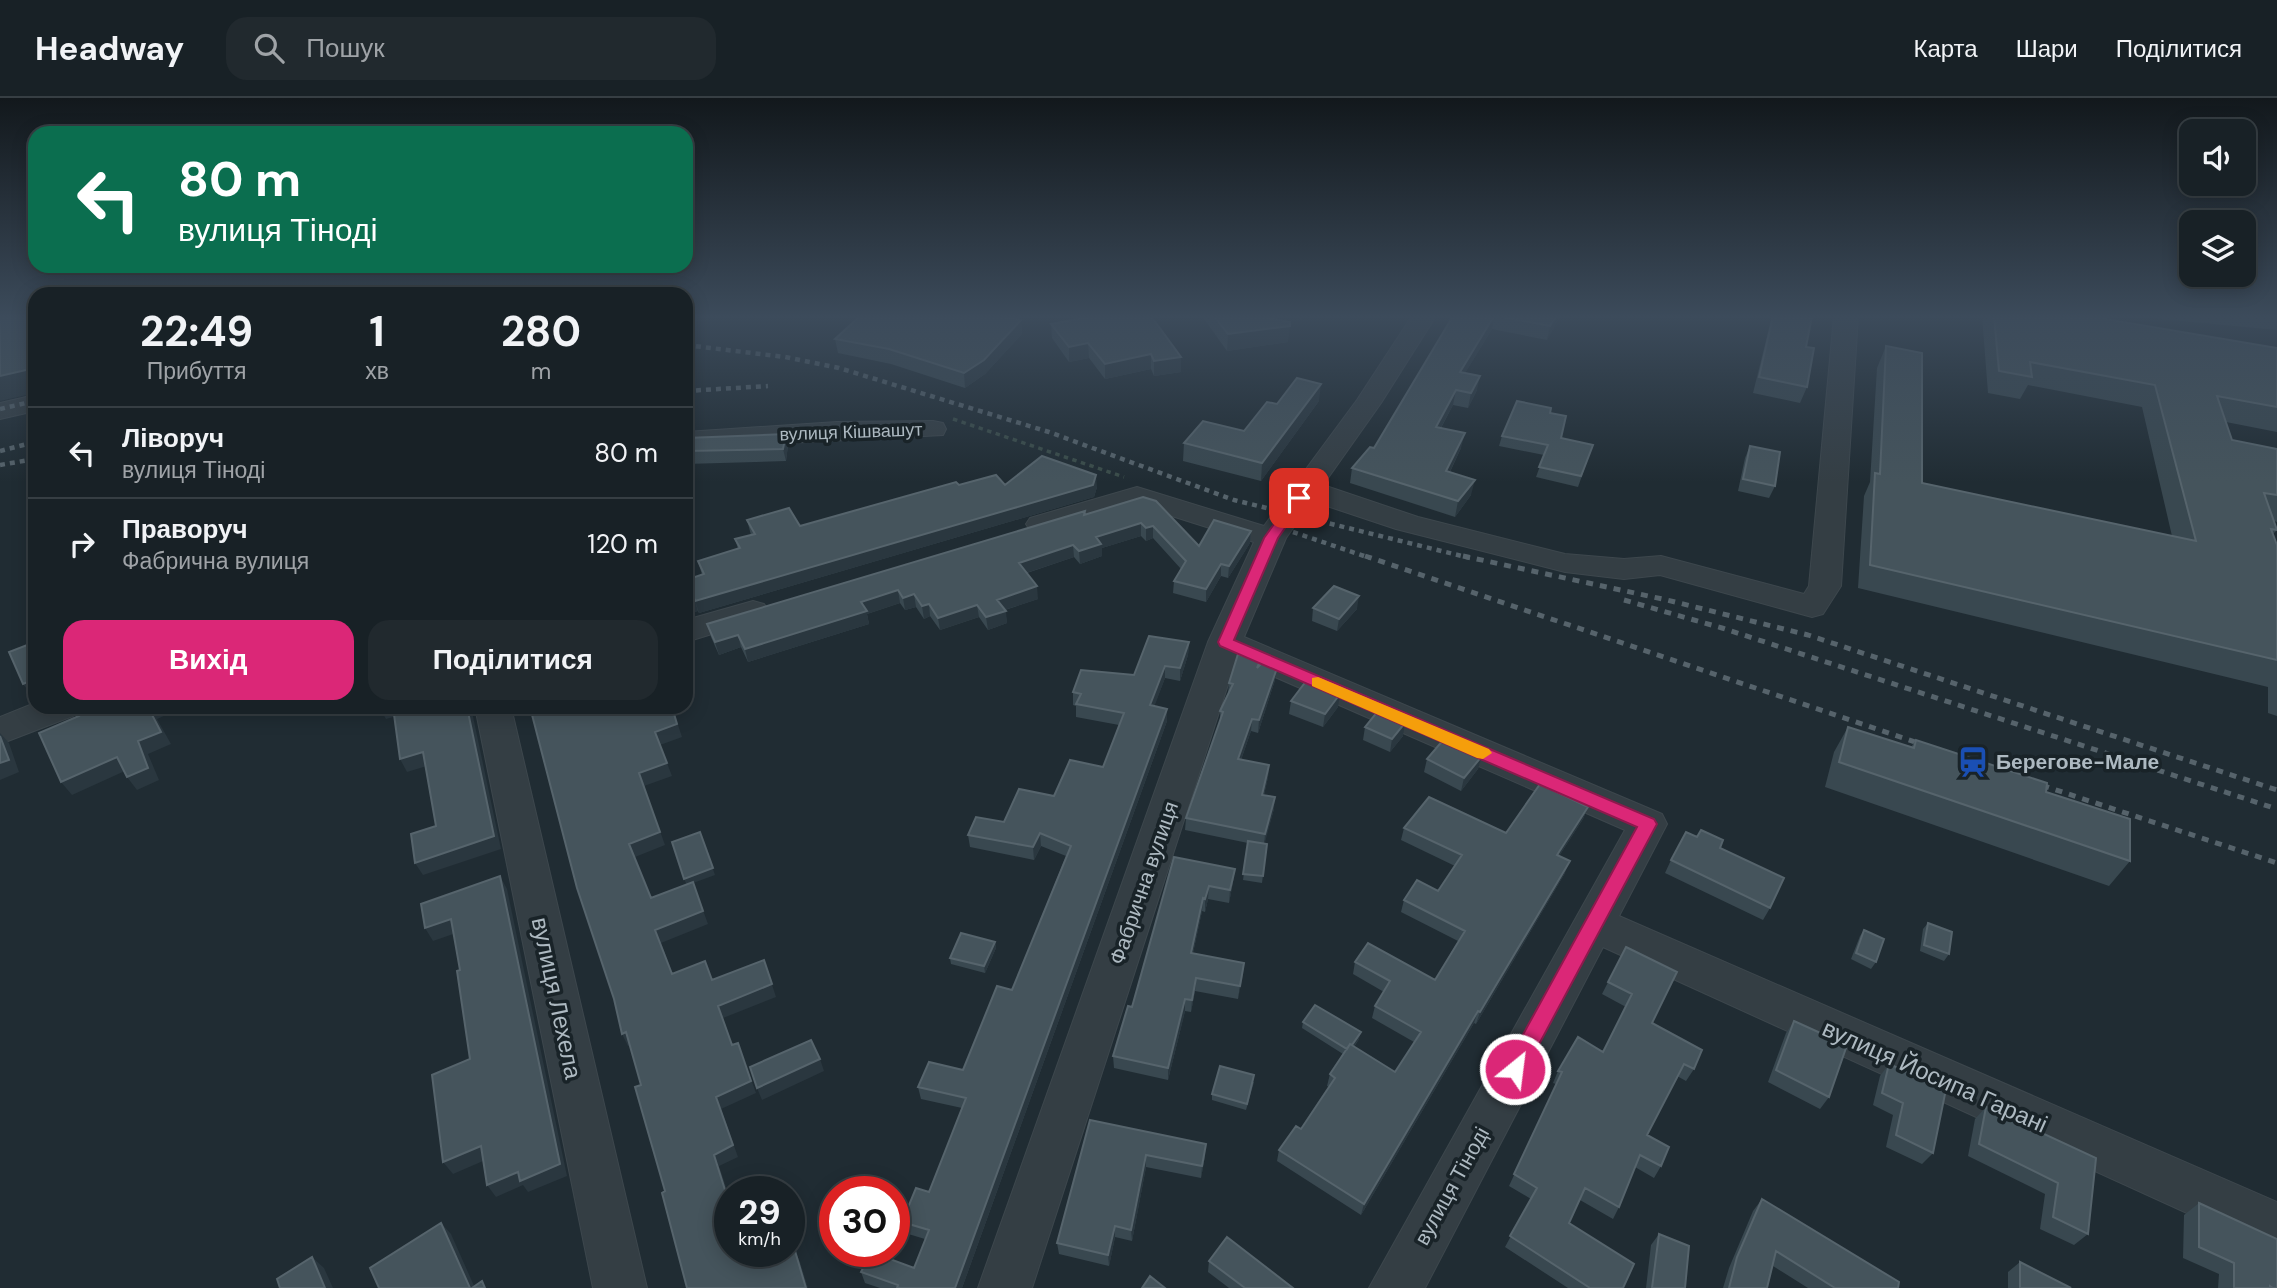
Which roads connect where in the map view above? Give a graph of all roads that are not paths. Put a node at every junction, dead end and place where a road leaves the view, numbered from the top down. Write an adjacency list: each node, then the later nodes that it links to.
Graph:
1 (1386, 372): 7 (street, Фабрична вулиця)
2 (1842, 372): 7 (street)
3 (28, 405): 4 (street)
4 (0, 411)
5 (933, 429): 6 (street, вулиця Кішвашут)
6 (693, 440)
7 (1306, 489): 9 (street, Фабрична вулиця)
8 (1017, 532): 9 (street)
9 (1271, 538): 12 (street, Фабрична вулиця)
10 (779, 603): 11 (street)
11 (693, 629)
12 (1225, 642): 16 (street, вулиця Тіноді); 19 (street, Фабрична вулиця)
13 (43, 714): 15 (street)
14 (495, 714): 18 (street, вулиця Лехела)
15 (0, 732)
16 (1594, 924): 17 (street, вулиця Йосипа Гарані); 20 (street, вулиця Тіноді)
17 (2277, 1228)
18 (620, 1288)
19 (1005, 1288)
20 (1396, 1288)

